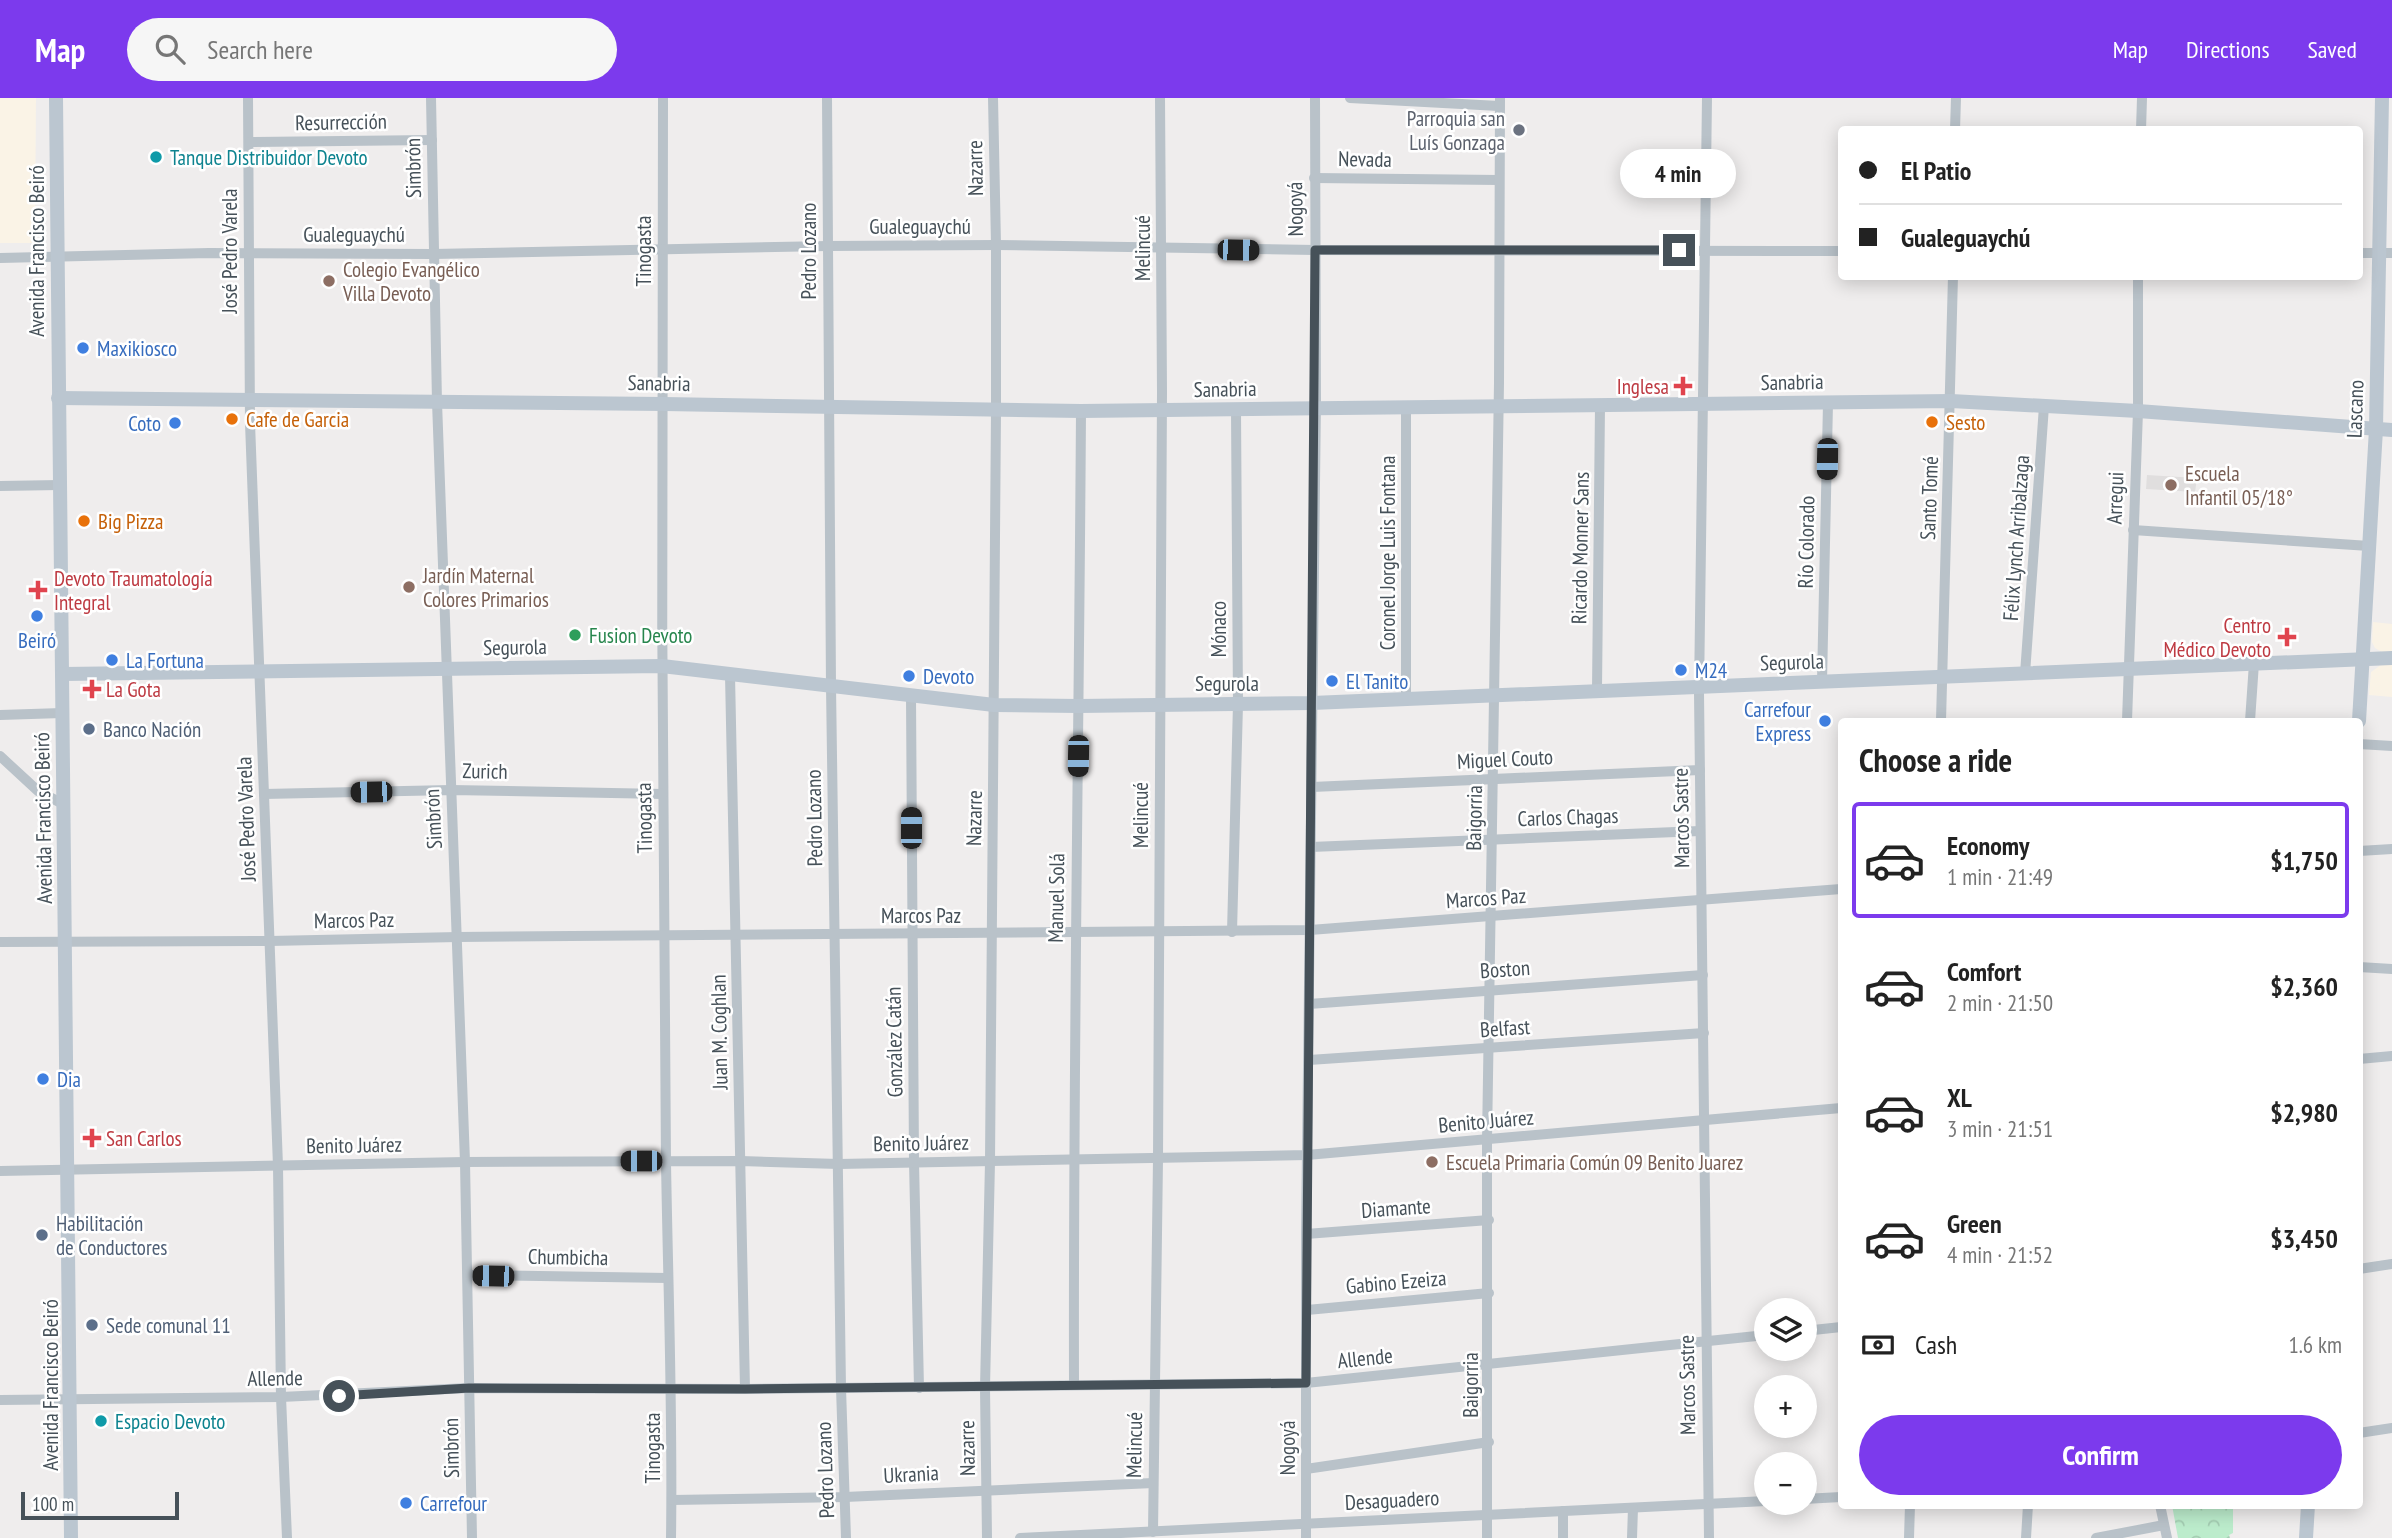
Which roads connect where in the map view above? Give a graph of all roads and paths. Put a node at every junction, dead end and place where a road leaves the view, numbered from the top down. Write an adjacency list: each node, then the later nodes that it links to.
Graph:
1 (56, 98): 33 (street, Avenida Francisco Beiró)
2 (248, 98): 18 (street, José Pedro Varela)
3 (431, 98): 17 (street, Simbrón)
4 (663, 98): 24 (street, Tinogasta)
5 (827, 98): 22 (street, Pedro Lozano)
6 (993, 98): 21 (street, Nazarre)
7 (1160, 98): 23 (street, Melincué)
8 (1315, 98): 19 (street, Nogoyá)
9 (1350, 98): 14 (street)
10 (1707, 98): 27 (street, Marcos Sastre)
11 (1956, 98): 15 (street)
12 (2142, 98): 16 (street)
13 (2382, 98): 31 (street, Lascano)
14 (1499, 102): 20 (street, Baigorria)
15 (1955, 126)
16 (2141, 126)
17 (432, 140): 18 (street, Resurrección); 32 (street, Simbrón)
18 (250, 142): 29 (street, José Pedro Varela)
19 (1314, 178): 20 (street, Nevada); 25 (street, Nogoyá)
20 (1499, 180): 26 (street, Baigorria)
21 (996, 245): 22 (street, Gualeguaychú); 23 (street, Gualeguaychú); 51 (street, Nazarre)
22 (828, 246): 24 (street, Gualeguaychú); 47 (street, Pedro Lozano)
23 (1161, 249): 25 (street, Gualeguaychú); 53 (street, Melincué)
24 (661, 250): 32 (street, Gualeguaychú); 42 (street, Tinogasta)
25 (1315, 250): 26 (street, Gualeguaychú); 49 (street, Nogoyá)
26 (1498, 250): 27 (street, Gualeguaychú); 44 (street, Baigorria)
27 (1705, 250): 28 (street, Gualeguaychú); 43 (street, Marcos Sastre)
28 (1838, 251)
29 (248, 253): 32 (street, Gualeguaychú); 33 (street, Gualeguaychú); 38 (street, José Pedro Varela)
30 (2363, 253): 31 (street)
31 (2386, 253): 55 (street, Lascano)
32 (433, 254): 40 (street, Simbrón)
33 (57, 256): 34 (street, Gualeguaychú); 37 (street, Avenida Francisco Beiró)
34 (0, 258)
35 (1953, 280): 39 (street, Santo Tomé)
36 (2138, 280): 54 (street, Arregui)
37 (58, 398): 38 (street, Sanabria); 57 (street, Avenida Francisco Beiró)
38 (249, 400): 40 (street, Sanabria); 67 (street, José Pedro Varela)
39 (1951, 401): 41 (street, Sanabria); 46 (street, Sanabria); 71 (street, Santo Tomé)
40 (437, 402): 42 (street, Sanabria); 65 (street, Simbrón)
41 (1828, 403): 43 (street, Sanabria); 72 (street, Río Colorado)
42 (664, 404): 47 (street, Sanabria); 64 (street, Tinogasta)
43 (1704, 404): 45 (street, Sanabria); 74 (street, Marcos Sastre)
44 (1499, 406): 45 (street, Sanabria); 48 (street, Sanabria); 76 (street, Baigorria)
45 (1600, 406): 75 (street, Ricardo Monner Sans)
46 (2044, 406): 54 (street, Sanabria); 69 (street, Félix Lynch Arribalzaga)
47 (828, 407): 51 (street, Sanabria); 73 (street, Pedro Lozano)
48 (1406, 407): 49 (street, Sanabria); 78 (street, Coronel Jorge Luis Fontana)
49 (1315, 408): 50 (street, Sanabria); 81 (street, Nogoyá)
50 (1236, 410): 53 (street, Sanabria); 80 (street, Mónaco)
51 (996, 411): 52 (street, Sanabria); 82 (street, Nazarre)
52 (1081, 411): 53 (street, Sanabria); 83 (street, Manuel Solá)
53 (1162, 411): 79 (street, Melincué)
54 (2138, 411): 55 (street, Sanabria); 59 (street, Arregui)
55 (2376, 429): 56 (street, Sanabria); 60 (street, Lascano)
56 (2392, 430)
57 (60, 485): 58 (street); 68 (street, Avenida Francisco Beiró)
58 (0, 486)
59 (2133, 530): 60 (street); 66 (street, Arregui)
60 (2369, 546): 62 (street, Lascano)
61 (2392, 658): 62 (street, Segurola)
62 (2361, 659): 63 (street, Segurola); 89 (street, Lascano)
63 (2254, 663): 66 (street, Segurola); 88 (street)
64 (662, 666): 65 (street, Segurola); 70 (street, Segurola); 98 (street, Tinogasta)
65 (447, 669): 67 (street, Segurola); 96 (street, Simbrón)
66 (2128, 670): 69 (street, Segurola); 87 (street, Arregui)
67 (259, 671): 68 (street, Segurola); 97 (street, José Pedro Varela)
68 (62, 674): 84 (street, Avenida Francisco Beiró)
69 (2025, 674): 71 (street, Segurola)
70 (730, 675): 73 (street, Segurola); 115 (street, Juan M. Coghlan)
71 (1942, 677): 72 (street, Segurola); 86 (street, Santo Tomé)
72 (1822, 682): 74 (street, Segurola)
73 (831, 685): 77 (street, Segurola); 112 (street, Pedro Lozano)
74 (1699, 686): 75 (street, Segurola); 93 (street, Marcos Sastre)
75 (1597, 690): 76 (street, Segurola)
76 (1495, 695): 78 (street, Segurola); 94 (street, Baigorria)
77 (911, 696): 82 (street, Segurola); 113 (street, González Catán)
78 (1406, 698): 81 (street, Segurola)
79 (1160, 704): 80 (street, Segurola); 83 (street, Segurola); 111 (street, Melincué)
80 (1238, 704): 81 (street, Segurola); 109 (street, Mónaco)
81 (1312, 704): 95 (street, Nogoyá)
82 (994, 705): 83 (street, Segurola); 114 (street, Nazarre)
83 (1079, 706): 110 (street, Manuel Solá)
84 (62, 713): 85 (street); 99 (street, Avenida Francisco Beiró)
85 (0, 715)
86 (1941, 718)
87 (2127, 718)
88 (2250, 718)
89 (2358, 718)
90 (2363, 744): 91 (street)
91 (2392, 746)
92 (0, 757): 99 (street)
93 (1700, 770): 94 (street, Miguel Couto); 100 (street, Marcos Sastre)
94 (1493, 778): 95 (street, Miguel Couto); 101 (street, Baigorria)
95 (1312, 787): 102 (street, Nogoyá)
96 (451, 790): 97 (street, Zurich); 98 (street, Zurich); 116 (street, Simbrón)
97 (264, 794): 119 (street, José Pedro Varela)
98 (663, 794): 117 (street, Tinogasta)
99 (63, 804): 118 (street, Avenida Francisco Beiró)
100 (1700, 831): 101 (street, Carlos Chagas); 106 (street, Marcos Sastre)
101 (1492, 839): 102 (street, Carlos Chagas); 107 (street, Baigorria)
102 (1311, 847): 108 (street, Nogoyá)
103 (2392, 849): 104 (street)
104 (2363, 851)
105 (1838, 889): 106 (street, Marcos Paz)
106 (1702, 901): 107 (street, Marcos Paz); 123 (street, Marcos Sastre)
107 (1491, 918): 108 (street, Marcos Paz); 124 (street, Baigorria)
108 (1310, 930): 109 (street, Marcos Paz); 125 (street, Nogoyá)
109 (1232, 932): 111 (street, Marcos Paz)
110 (1074, 933): 111 (street, Marcos Paz); 114 (street, Marcos Paz); 138 (street, Manuel Solá)
111 (1159, 933): 135 (street, Melincué)
112 (835, 934): 113 (street, Marcos Paz); 115 (street, Marcos Paz); 142 (street, Pedro Lozano)
113 (912, 934): 114 (street, Marcos Paz); 140 (street, González Catán)
114 (992, 934): 141 (street, Nazarre)
115 (736, 935): 117 (street, Marcos Paz); 137 (street, Juan M. Coghlan)
116 (458, 937): 117 (street, Marcos Paz); 119 (street, Marcos Paz); 139 (street, Simbrón)
117 (665, 937): 136 (street, Tinogasta)
118 (65, 941): 119 (street, Marcos Paz); 120 (street, Marcos Paz); 145 (street, Avenida Francisco Beiró)
119 (270, 941): 143 (street, José Pedro Varela)
120 (0, 942)
121 (2363, 967): 122 (street)
122 (2392, 969)
123 (1703, 975): 124 (street, Boston); 126 (street, Marcos Sastre)
124 (1490, 990): 125 (street, Boston); 127 (street, Baigorria)
125 (1309, 1004): 130 (street, Nogoyá)
126 (1704, 1033): 127 (street, Belfast); 132 (street, Marcos Sastre)
127 (1488, 1048): 130 (street, Belfast); 133 (street, Baigorria)
128 (2392, 1056): 129 (street)
129 (2363, 1059)
130 (1309, 1060): 134 (street, Nogoyá)
131 (1838, 1108): 132 (street, Benito Juárez)
132 (1705, 1122): 133 (street, Benito Juárez); 157 (street, Marcos Sastre)
133 (1487, 1140): 134 (street, Benito Juárez); 146 (street, Baigorria)
134 (1307, 1155): 135 (street, Benito Juárez); 147 (street, Nogoyá)
135 (1158, 1159): 138 (street, Benito Juárez); 161 (street, Melincué)
136 (666, 1161): 137 (street, Benito Juárez); 139 (street, Benito Juárez); 151 (street, Tinogasta)
137 (741, 1161): 142 (street, Benito Juárez); 167 (street, Juan M. Coghlan)
138 (1073, 1161): 141 (street, Benito Juárez); 160 (street, Manuel Solá)
139 (464, 1162): 143 (street, Benito Juárez); 150 (street, Simbrón)
140 (914, 1162): 141 (street, Benito Juárez); 142 (street, Benito Juárez); 165 (street, González Catán)
141 (990, 1162): 166 (street, Nazarre)
142 (839, 1164): 164 (street, Pedro Lozano)
143 (278, 1166): 145 (street, Benito Juárez); 168 (street, José Pedro Varela)
144 (0, 1171): 145 (street, Benito Juárez)
145 (68, 1171): 170 (street, Avenida Francisco Beiró)
146 (1489, 1220): 147 (street, Diamante); 152 (street, Baigorria)
147 (1306, 1234): 153 (street, Nogoyá)
148 (2392, 1264): 149 (street)
149 (2363, 1268)
150 (468, 1275): 151 (street, Chumbicha); 162 (street, Simbrón)
151 (668, 1278): 163 (street, Tinogasta)
152 (1489, 1293): 153 (street, Gabino Ezeiza); 158 (street, Baigorria)
153 (1307, 1310): 159 (street, Nogoyá)
154 (1838, 1326): 155 (street)
155 (1817, 1329)
156 (1754, 1336): 157 (street, Allende)
157 (1706, 1341): 158 (street, Allende); 182 (street, Marcos Sastre)
158 (1489, 1365): 159 (street, Allende); 173 (street, Baigorria)
159 (1306, 1383): 161 (street, Allende); 174 (street, Nogoyá)
160 (1074, 1385): 161 (street, Allende); 166 (street, Allende)
161 (1154, 1387): 175 (street, Melincué)
162 (469, 1388): 163 (street, Allende); 168 (street, Allende); 195 (street, Simbrón)
163 (671, 1388): 167 (street, Allende); 180 (street, Tinogasta)
164 (841, 1388): 165 (street, Allende); 167 (street, Allende); 177 (street, Pedro Lozano)
165 (919, 1388): 166 (street, Allende)
166 (985, 1388): 176 (street, Nazarre)
167 (745, 1389)
168 (281, 1398): 170 (street, Allende); 194 (street, José Pedro Varela)
169 (0, 1400): 170 (street, Allende)
170 (71, 1400): 193 (street, Avenida Francisco Beiró)
171 (2392, 1428): 172 (street)
172 (2363, 1432)
173 (1489, 1442): 174 (street); 189 (street, Baigorria)
174 (1306, 1469): 190 (street, Nogoyá)
175 (1153, 1483): 176 (street, Ukrania); 192 (street, Melincué)
176 (987, 1490): 177 (street, Ukrania); 198 (street, Nazarre)
177 (845, 1497): 180 (street, Ukrania); 197 (street, Pedro Lozano)
178 (1838, 1497): 179 (street)
179 (1817, 1498)
180 (672, 1500): 196 (street, Tinogasta)
181 (1754, 1502): 182 (street, Desaguadero)
182 (1708, 1504): 183 (street, Desaguadero); 204 (street, Marcos Sastre)
183 (1633, 1508): 188 (street, Desaguadero); 203 (street)
184 (1910, 1509): 205 (street)
185 (2028, 1509): 206 (street)
186 (2161, 1509): 191 (street)
187 (2308, 1509): 209 (street)
188 (1563, 1511): 189 (street, Desaguadero); 202 (street)
189 (1488, 1514): 190 (street, Desaguadero); 201 (street, Baigorria)
190 (1306, 1523): 192 (street, Desaguadero); 200 (street, Nogoyá)
191 (2164, 1525): 207 (street); 208 (street)
192 (1153, 1532): 199 (street, Desaguadero)
193 (71, 1538)
194 (287, 1538)
195 (472, 1538)
196 (671, 1538)
197 (846, 1538)
198 (987, 1538)
199 (1020, 1538)
200 (1306, 1538)
201 (1487, 1538)
202 (1563, 1538)
203 (1632, 1538)
204 (1709, 1538)
205 (1909, 1538)
206 (2026, 1538)
207 (2096, 1538)
208 (2167, 1538)
209 (2306, 1538)

